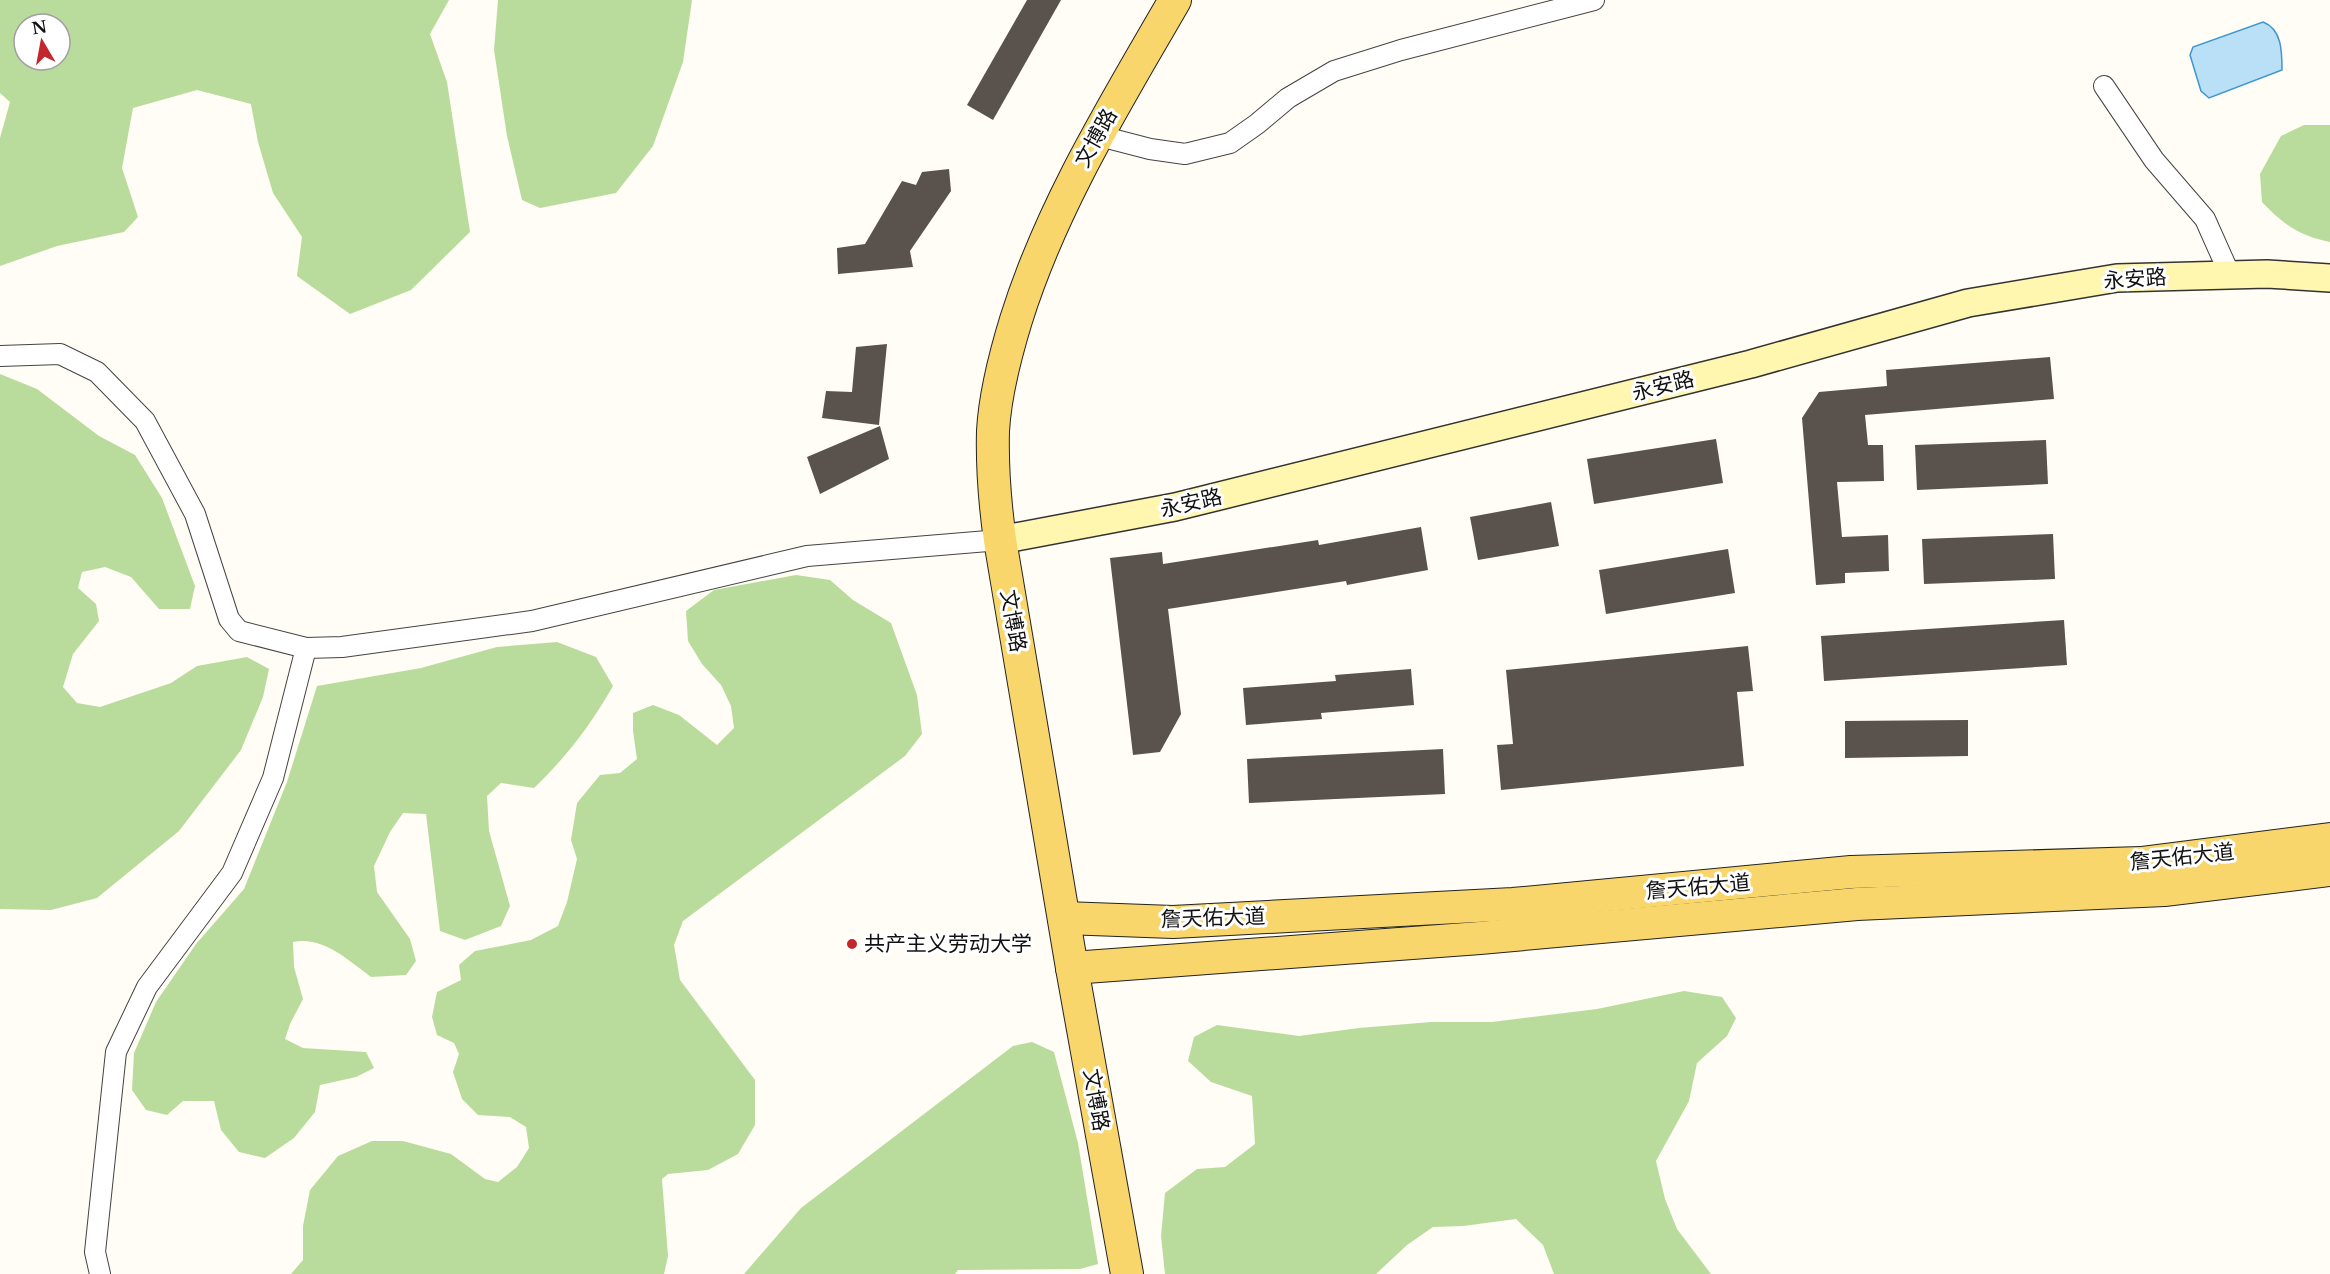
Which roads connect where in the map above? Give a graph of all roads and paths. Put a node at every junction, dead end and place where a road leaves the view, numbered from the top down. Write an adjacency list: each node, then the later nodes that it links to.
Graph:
1 (1175, 0): 4 (main road, 文博路)
2 (1594, 0): 4 (street)
3 (2104, 86): 5 (street)
4 (1096, 135): 8 (main road, 文博路)
5 (2230, 275): 6 (street, 永安路); 8 (street, 永安路)
6 (2330, 278)
7 (0, 356): 9 (street)
8 (1000, 540): 9 (street); 12 (main road, 文博路)
9 (306, 648): 14 (street)
10 (2330, 839): 12 (main road, 詹天佑大道)
11 (2330, 870): 13 (main road, 詹天佑大道)
12 (1064, 918): 13 (main road, 文博路)
13 (1072, 968): 15 (main road, 文博路)
14 (100, 1274)
15 (1127, 1274)

